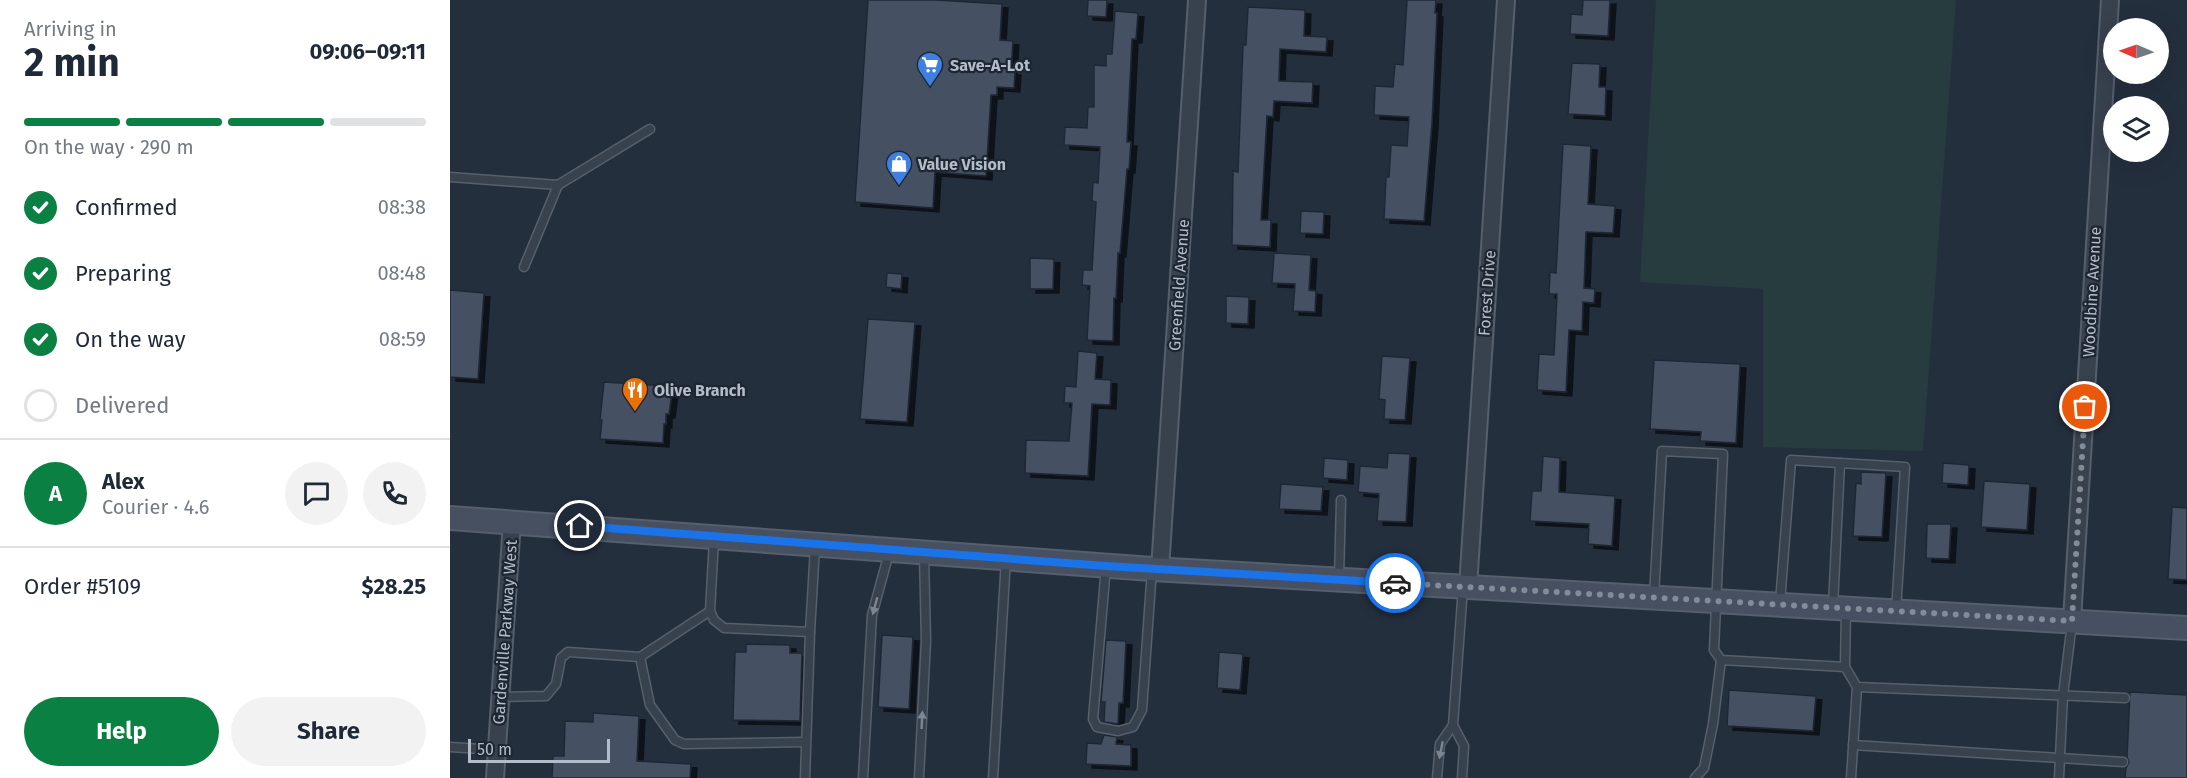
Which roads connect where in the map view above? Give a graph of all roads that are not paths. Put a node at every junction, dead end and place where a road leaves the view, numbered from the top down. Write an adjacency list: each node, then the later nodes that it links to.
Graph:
1 (1197, 0): 18 (street, Greenfield Avenue)
2 (1506, 0): 20 (street, Forest Drive)
3 (2110, 0): 27 (street, Woodbine Avenue)
4 (650, 129): 6 (lane)
5 (450, 177): 6 (lane)
6 (558, 186): 7 (lane)
7 (524, 267)
8 (1840, 463): 23 (lane); 24 (lane); 26 (lane)
9 (1341, 500): 19 (lane)
10 (450, 518): 11 (main road)
11 (512, 521): 12 (main road); 35 (street, Gardenville Parkway West)
12 (714, 536): 13 (main road); 25 (lane)
13 (816, 544): 14 (main road); 29 (lane)
14 (890, 549): 15 (main road); 46 (lane, one-way to 46)
15 (924, 552): 16 (main road); 47 (lane, one-way to 15)
16 (1006, 558): 17 (main road); 48 (lane)
17 (1106, 566): 18 (main road); 18 (lane)
18 (1156, 569): 19 (main road)
19 (1339, 580): 20 (main road)
20 (1466, 587): 21 (main road); 37 (lane)
21 (1654, 597): 22 (main road); 22 (lane)
22 (1716, 601): 23 (main road); 31 (lane)
23 (1780, 605): 24 (main road)
24 (1839, 608): 26 (main road); 32 (lane)
25 (710, 611): 29 (lane); 30 (lane)
26 (1896, 611): 27 (main road)
27 (2072, 621): 28 (main road); 34 (lane)
28 (2187, 628)
29 (810, 632): 38 (lane)
30 (640, 657): 35 (lane); 38 (lane)
31 (1721, 660): 32 (lane); 51 (lane)
32 (1845, 667): 33 (lane)
33 (1857, 687): 34 (lane); 39 (lane)
34 (2063, 695): 36 (lane); 42 (lane)
35 (500, 697): 41 (street, Gardenville Parkway West)
36 (2125, 698)
37 (1453, 725): 49 (lane, one-way to 49); 50 (lane)
38 (805, 742): 45 (lane)
39 (1853, 745): 42 (lane); 52 (lane)
40 (450, 747): 41 (lane)
41 (497, 750): 44 (street, Gardenville Parkway West)
42 (2060, 758): 43 (lane); 53 (lane)
43 (2124, 762)
44 (495, 778)
45 (805, 778)
46 (863, 778)
47 (919, 778)
48 (993, 778)
49 (1437, 778)
50 (1462, 778)
51 (1695, 778)
52 (1851, 778)
53 (2059, 778)

